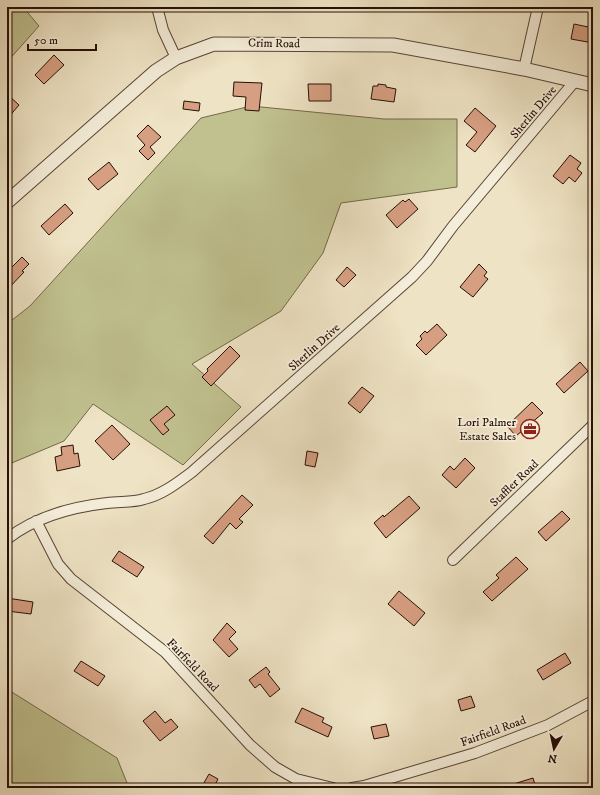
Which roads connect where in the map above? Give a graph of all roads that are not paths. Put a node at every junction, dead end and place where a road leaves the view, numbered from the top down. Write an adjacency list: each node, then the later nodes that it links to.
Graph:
1 (157, 7): 3 (street)
2 (538, 7): 4 (street)
3 (176, 58): 4 (street, Crim Road); 7 (street, Crim Road)
4 (524, 69): 5 (street, Crim Road)
5 (576, 81): 6 (street, Crim Road); 9 (street, Sherlin Drive)
6 (593, 85)
7 (7, 202)
8 (593, 425): 11 (street, Staffler Road)
9 (36, 521): 10 (street, Sherlin Drive); 13 (street, Fairfield Road)
10 (7, 539)
11 (453, 560)
12 (593, 701): 14 (street, Fairfield Road)
13 (333, 788)
14 (352, 788)

